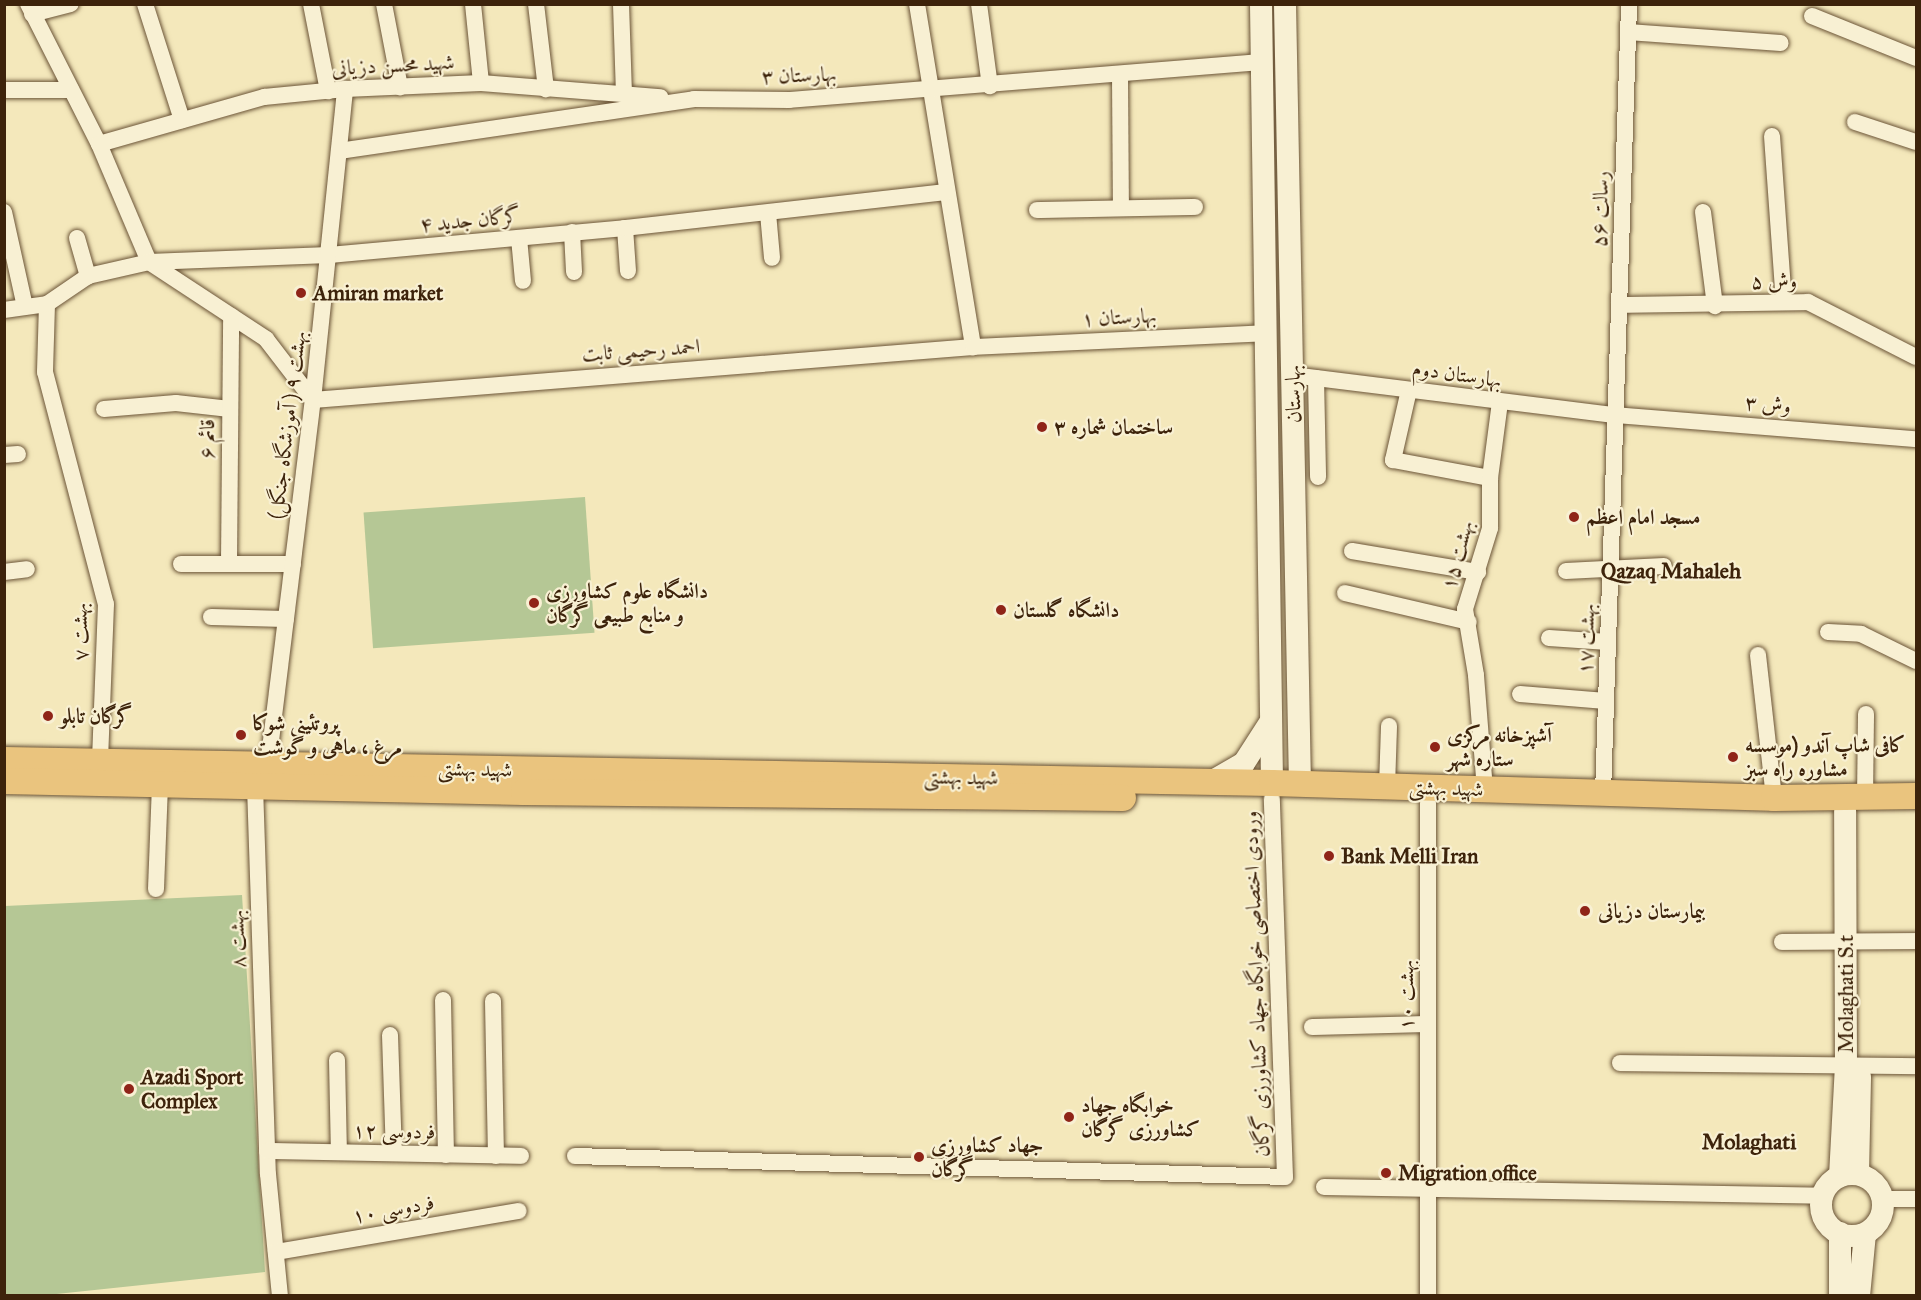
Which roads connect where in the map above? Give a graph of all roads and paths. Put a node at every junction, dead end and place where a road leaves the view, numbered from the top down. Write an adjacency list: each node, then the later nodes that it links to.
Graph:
1 (70, 4): 13 (street)
2 (145, 4): 30 (street)
3 (311, 4): 26 (street, بهشت ۹ ( آموزشگاه جنگل))
4 (384, 4): 22 (street)
5 (473, 4): 20 (street)
6 (536, 4): 23 (street)
7 (621, 4): 28 (street)
8 (917, 4): 27 (street)
9 (979, 4): 21 (street)
10 (1262, 4): 18 (main road, بهارستان)
11 (1285, 4): 64 (main road, بهارستان)
12 (1629, 4): 15 (street, ۵۶ رسالت)
13 (30, 9): 25 (street)
14 (1812, 16): 17 (street)
15 (1628, 32): 16 (street); 56 (street, ۵۶ رسالت)
16 (1781, 43)
17 (1917, 58)
18 (1262, 62): 19 (street, بهارستان ۳); 61 (main road, بهارستان)
19 (1120, 76): 21 (street, بهارستان ۳); 38 (street)
20 (481, 83): 22 (street, شهید محسن دزیانی); 23 (street, شهید محسن دزیانی)
21 (990, 86): 27 (street, بهارستان ۳)
22 (399, 87): 26 (street, شهید محسن دزیانی)
23 (546, 89): 28 (street, شهید محسن دزیانی)
24 (4, 90): 25 (street)
25 (71, 90): 34 (street)
26 (337, 90): 30 (street, شهید محسن دزیانی); 35 (street, بهشت ۹ ( آموزشگاه جنگل))
27 (929, 90): 29 (street, بهارستان ۳); 36 (street)
28 (624, 94): 29 (street, شهید محسن دزیانی)
29 (694, 99): 35 (street, بهارستان ۳)
30 (182, 120): 34 (street, شهید محسن دزیانی)
31 (1855, 122): 33 (street)
32 (1772, 136): 54 (street)
33 (1917, 142)
34 (99, 144): 49 (street)
35 (339, 151): 47 (street, بهشت ۹ ( آموزشگاه جنگل))
36 (947, 192): 42 (street, گرگان جدید ۴); 62 (street)
37 (1195, 207): 38 (street)
38 (1121, 208): 39 (street)
39 (1037, 210)
40 (4, 212): 58 (street)
41 (1703, 212): 57 (street)
42 (768, 213): 43 (street, گرگان جدید ۴); 48 (street)
43 (625, 228): 44 (street, گرگان جدید ۴); 50 (street)
44 (572, 232): 46 (street, گرگان جدید ۴); 51 (street)
45 (77, 238): 52 (street)
46 (519, 238): 47 (street, گرگان جدید ۴); 53 (street)
47 (329, 255): 49 (street, گرگان جدید ۴); 67 (street, بهشت ۹ ( آموزشگاه جنگل))
48 (772, 258)
49 (148, 262): 52 (street, گرگان جدید ۴); 60 (street)
50 (628, 271)
51 (574, 272)
52 (88, 276): 55 (street, گرگان جدید ۴)
53 (523, 281)
54 (1784, 302): 57 (street, وش ۵); 63 (street, وش ۵)
55 (46, 304): 58 (street, گرگان جدید ۴); 102 (street, بهشت ۷)
56 (1619, 305): 57 (street, وش ۵); 71 (street, ۵۶ رسالت)
57 (1715, 306)
58 (25, 307): 59 (street, گرگان جدید ۴)
59 (4, 310)
60 (231, 316): 67 (street); 70 (street, قائم ۶)
61 (1267, 333): 62 (street, ۱ بهارستان); 72 (main road, بهارستان)
62 (973, 347): 67 (street, احمد رحیمی ثابت)
63 (1917, 357)
64 (1292, 375): 65 (street, بهارستان دوم); 73 (main road, بهارستان)
65 (1316, 378): 66 (street, بهارستان دوم); 75 (street)
66 (1409, 390): 68 (street, بهارستان دوم); 76 (street)
67 (313, 400): 80 (street, بهشت ۹ ( آموزشگاه جنگل))
68 (1500, 402): 71 (street, بهارستان دوم); 76 (street, بهشت ۱۵)
69 (104, 409): 70 (street)
70 (230, 409): 78 (street, قائم ۶)
71 (1615, 415): 74 (street, وش ۳); 82 (street, بهشت ۱۷)
72 (1269, 437): 73 (main road); 99 (main road, بهارستان)
73 (1294, 437): 111 (main road, بهارستان)
74 (1917, 439)
75 (1318, 477)
76 (1490, 478): 86 (street, بهشت ۱۵)
77 (1352, 551): 86 (street)
78 (229, 563): 79 (street); 80 (street)
79 (182, 564)
80 (292, 564): 89 (street, بهشت ۹ ( آموزشگاه جنگل))
81 (1664, 566): 82 (street)
82 (1610, 568): 84 (street); 93 (street, بهشت ۱۷)
83 (27, 569): 85 (street)
84 (1566, 571)
85 (4, 572)
86 (1478, 572): 90 (street, بهشت ۱۵)
87 (1345, 593): 90 (street)
88 (211, 617): 89 (street)
89 (286, 620): 103 (street, بهشت ۹ ( آموزشگاه جنگل))
90 (1468, 622): 109 (street, بهشت ۱۵)
91 (1828, 632): 95 (street)
92 (1549, 638): 93 (street)
93 (1608, 642): 97 (street, بهشت ۱۷)
94 (1758, 655): 114 (street)
95 (1917, 661)
96 (1520, 694): 97 (street)
97 (1606, 701): 112 (street, بهشت ۱۷)
98 (1866, 714): 116 (street)
99 (1271, 719): 106 (main road); 110 (main road, بهارستان)
100 (1389, 726): 108 (street)
101 (4, 760): 102 (main road, شهید بهشتی)
102 (100, 762): 103 (main road, شهید بهشتی)
103 (262, 776): 105 (main road, شهید بهشتی); 107 (main road, شهید بهشتی); 131 (street, ۸ بهشت)
104 (4, 781): 107 (main road, شهید بهشتی)
105 (589, 782): 106 (main road, شهید بهشتی); 110 (main road, شهید بهشتی)
106 (1211, 782): 110 (main road, شهید بهشتی)
107 (160, 784): 118 (street)
108 (1388, 787): 109 (main road, شهید بهشتی); 111 (main road, شهید بهشتی)
109 (1485, 790): 112 (main road, شهید بهشتی)
110 (1272, 791): 111 (main road, شهید بهشتی); 137 (street, ورودی اختصاصی خوابگاه جهاد کشاورزی گرگان)
111 (1301, 792): 115 (main road, شهید بهشتی)
112 (1603, 794): 114 (main road, شهید بهشتی)
113 (1917, 796): 116 (main road, شهید بهشتی)
114 (1774, 798): 116 (main road, شهید بهشتی)
115 (1428, 803): 116 (main road, شهید بهشتی); 124 (street, بهشت ۱۰)
116 (1853, 804): 117 (main road, شهید بهشتی); 119 (main road, Molaghati S.t)
117 (1917, 810)
118 (156, 889)
119 (1852, 940): 120 (street); 121 (street); 129 (main road, Molaghati S.t)
120 (1917, 941)
121 (1782, 942)
122 (442, 1000): 134 (street)
123 (493, 1001): 135 (street)
124 (1428, 1024): 125 (street); 139 (street, بهشت ۱۰)
125 (1312, 1028)
126 (390, 1035): 133 (street)
127 (337, 1060): 132 (street)
128 (1620, 1063): 129 (street)
129 (1853, 1066): 130 (street); 138 (main road, Molaghati S.t)
130 (1917, 1066)
131 (267, 1151): 132 (street, ۱۲ فردوسی); 147 (street, ۸ بهشت)
132 (339, 1152): 133 (street, ۱۲ فردوسی)
133 (394, 1154): 134 (street, ۱۲ فردوسی)
134 (446, 1155): 135 (street, ۱۲ فردوسی)
135 (496, 1156): 136 (street, ۱۲ فردوسی)
136 (521, 1156)
137 (575, 1156)
138 (1849, 1175): 141 (main road); 142 (main road)
139 (1428, 1186): 140 (street); 141 (street); 149 (street, بهشت ۱۰)
140 (1324, 1187)
141 (1823, 1196): 145 (main road)
142 (1884, 1199): 143 (street); 146 (main road)
143 (1917, 1199)
144 (519, 1211): 147 (street, ۱۰ فردوسی)
145 (1840, 1233): 146 (main road); 150 (main road)
146 (1865, 1234): 151 (main road)
147 (276, 1252): 148 (street, ۸ بهشت)
148 (280, 1296)
149 (1428, 1296)
150 (1840, 1296)
151 (1859, 1296)

